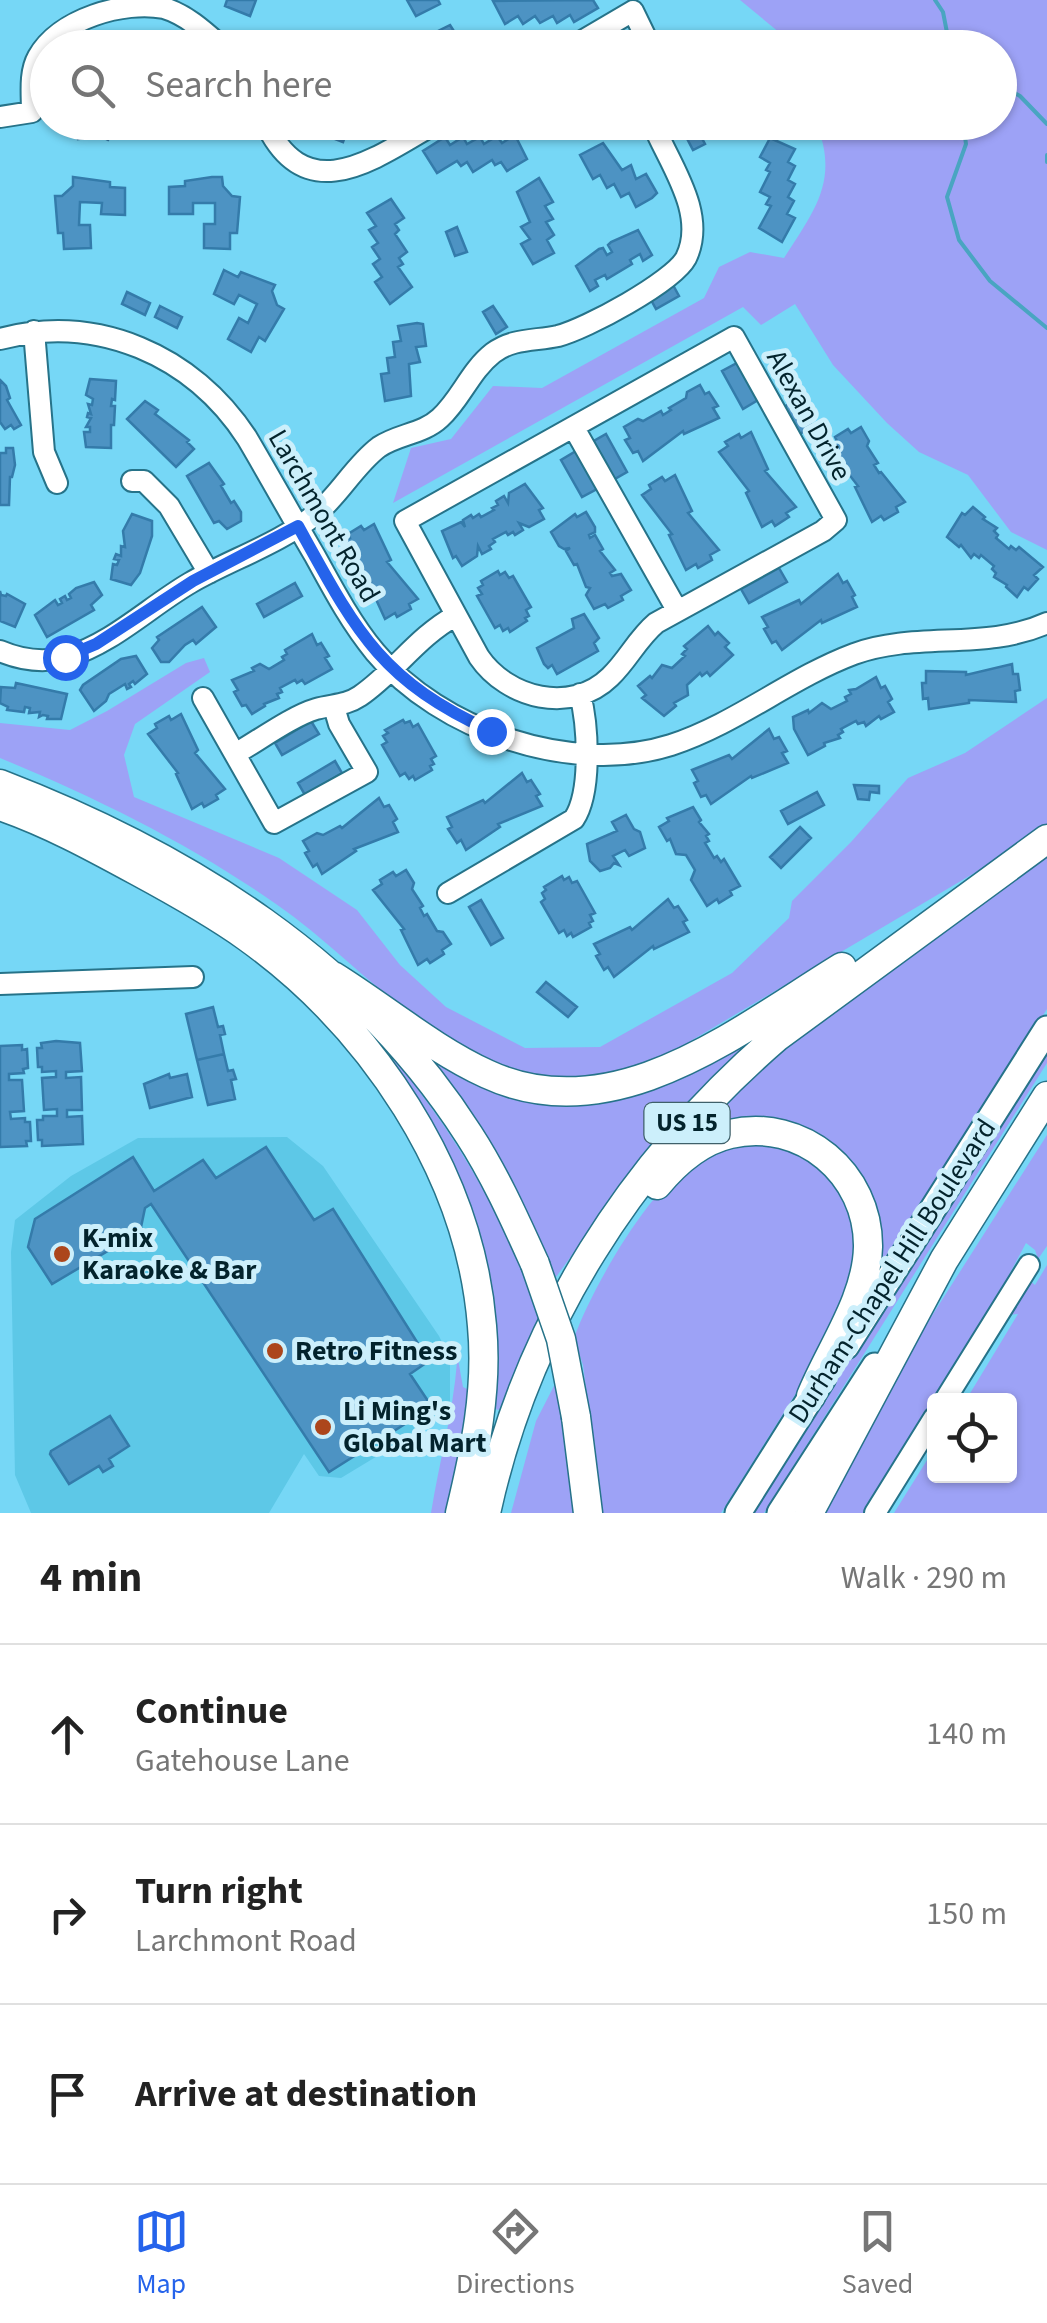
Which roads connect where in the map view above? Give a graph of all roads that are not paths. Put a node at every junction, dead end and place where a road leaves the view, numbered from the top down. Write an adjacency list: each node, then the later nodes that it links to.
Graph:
1 (65, 30): 2 (street)
2 (202, 30)
3 (601, 30): 4 (street)
4 (642, 30)
5 (30, 112): 6 (street)
6 (0, 117)
7 (274, 140): 8 (street)
8 (406, 140)
9 (661, 140): 15 (street)
10 (34, 332): 11 (street, Larchmont Road); 14 (street); 15 (street, Larchmont Road)
11 (0, 338)
12 (574, 428): 17 (street); 17 (street, Alexan Drive); 18 (street, Alexan Drive)
13 (132, 481): 16 (street)
14 (57, 482)
15 (298, 526): 16 (street); 21 (street, Larchmont Road)
16 (210, 574): 20 (street)
17 (676, 610): 22 (street, Alexan Drive)
18 (455, 616): 21 (street); 22 (street, Alexan Drive)
19 (1047, 623): 26 (street, Larchmont Road)
20 (0, 651)
21 (391, 669): 24 (street); 26 (street, Larchmont Road)
22 (580, 694): 26 (street)
23 (203, 698): 25 (street)
24 (334, 707): 25 (street); 25 (street)
25 (235, 754)
26 (585, 756): 30 (street)
27 (0, 784): 31 (highway)
28 (0, 806): 41 (highway)
29 (1041, 844): 31 (highway); 42 (highway, US 15)
30 (448, 893)
31 (333, 976): 44 (highway, bridge)
32 (193, 977): 33 (street)
33 (0, 984)
34 (1047, 1029): 39 (main road, Durham-Chapel Hill Boulevard)
35 (1047, 1096): 36 (highway, Durham-Chapel Hill Boulevard)
36 (944, 1260): 46 (main road, Durham-Chapel Hill Boulevard); 47 (highway)
37 (1029, 1265): 38 (street)
38 (949, 1393)
39 (811, 1396): 43 (highway); 45 (main road, Durham-Chapel Hill Boulevard)
40 (927, 1429): 48 (street)
41 (460, 1513)
42 (486, 1513)
43 (503, 1513)
44 (588, 1513)
45 (738, 1513)
46 (780, 1513)
47 (809, 1513)
48 (875, 1513)

